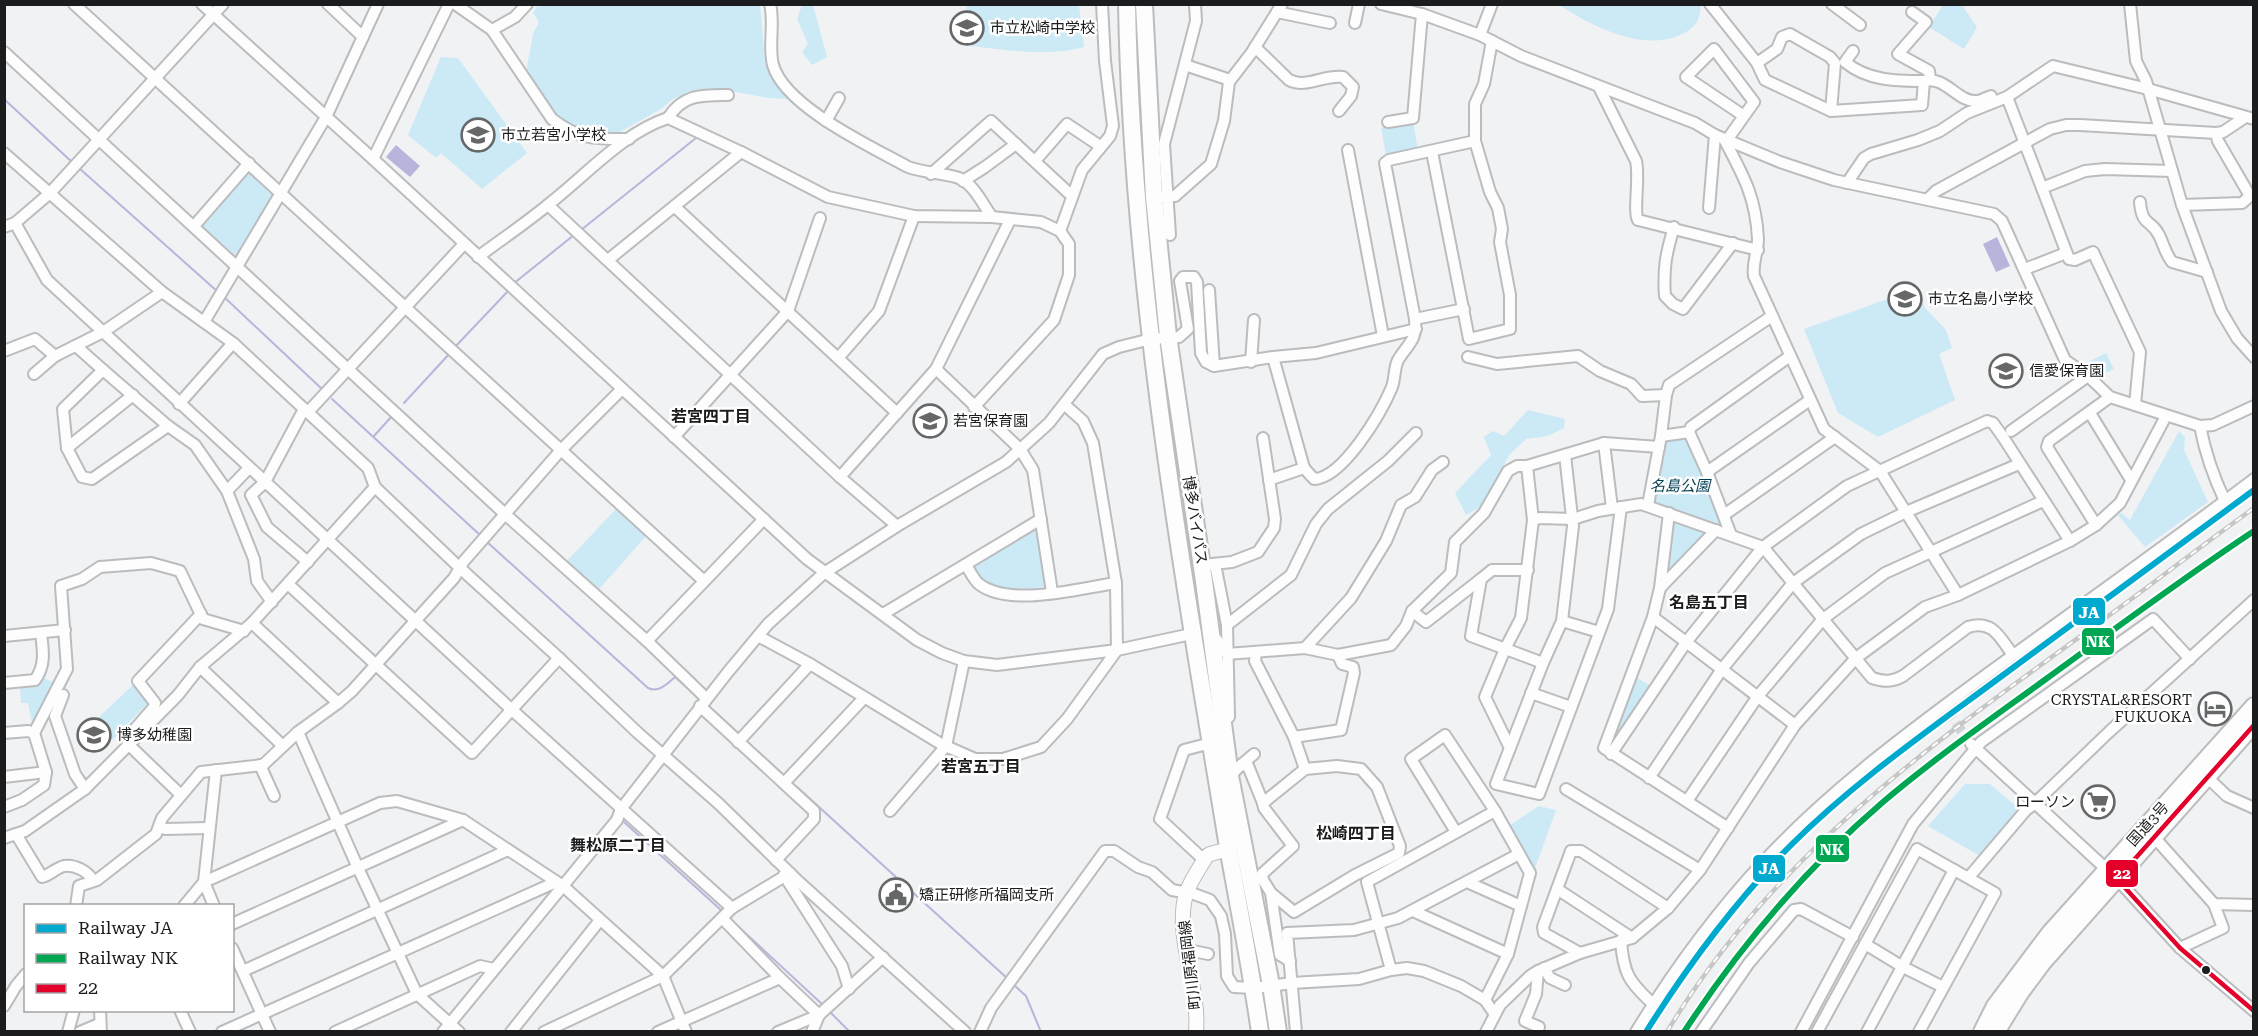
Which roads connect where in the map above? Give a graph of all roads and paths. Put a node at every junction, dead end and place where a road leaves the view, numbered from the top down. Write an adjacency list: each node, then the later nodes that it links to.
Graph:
1 (74, 4): 37 (street)
2 (202, 4): 23 (street)
3 (223, 4): 23 (street)
4 (328, 4): 29 (street)
5 (378, 4): 29 (street)
6 (449, 4): 68 (street)
7 (455, 4): 27 (street)
8 (527, 4): 27 (street)
9 (770, 4): 53 (street)
10 (1102, 4): 63 (street)
11 (1127, 4): 115 (highway, 博多バイパス)
12 (1144, 4): 45 (highway, 博多バイパス)
13 (1195, 4): 35 (street)
14 (1359, 4): 25 (street)
15 (1381, 4): 22 (street)
16 (1492, 4): 28 (street)
17 (1710, 4): 34 (street)
18 (1832, 4): 26 (street)
19 (2130, 4): 41 (street)
20 (1279, 8): 24 (street); 31 (street)
21 (1912, 12): 39 (street)
22 (1422, 14): 28 (street); 54 (street)
23 (213, 15): 37 (street); 50 (street)
24 (1330, 23)
25 (1355, 23)
26 (1860, 25)
27 (492, 30): 57 (street)
28 (1480, 35): 30 (street)
29 (363, 37): 50 (street)
30 (1492, 41): 40 (street); 60 (street)
31 (1255, 47): 38 (street); 46 (street)
32 (1853, 51): 39 (street)
33 (4, 52): 59 (street)
34 (1757, 63): 47 (street); 47 (street)
35 (1185, 65): 38 (street); 48 (street)
36 (2048, 69): 39 (street); 41 (street); 43 (street)
37 (156, 80): 59 (street); 70 (street)
38 (1230, 80): 79 (street)
39 (1927, 80): 47 (street)
40 (1599, 87): 58 (street); 92 (street)
41 (2148, 90): 52 (street); 55 (street)
42 (728, 95): 51 (street)
43 (2007, 96): 61 (street); 74 (street)
44 (839, 98): 53 (street)
45 (1149, 111): 48 (street); 79 (highway, 博多バイパス)
46 (1340, 111)
47 (1831, 111)
48 (1171, 114): 79 (street)
49 (1744, 116): 49 (street); 58 (street)
50 (326, 117): 68 (street); 77 (street)
51 (668, 118): 57 (street); 65 (street)
52 (2249, 118): 56 (street)
53 (826, 122): 72 (street)
54 (1388, 122)
55 (2160, 128): 56 (street); 61 (street); 71 (street)
56 (2216, 133): 83 (street)
57 (629, 138): 82 (street)
58 (1722, 138): 74 (street); 85 (street); 97 (street)
59 (100, 139): 76 (street); 91 (street)
60 (1475, 141): 66 (street); 107 (street)
61 (2025, 143): 75 (street); 80 (street)
62 (1016, 144): 69 (street); 72 (street); 73 (street)
63 (1100, 146): 69 (street); 78 (street)
64 (1348, 150): 114 (street)
65 (741, 152): 84 (street); 86 (street)
66 (1432, 152): 107 (street); 112 (street)
67 (4, 153): 76 (street)
68 (373, 159): 96 (street)
69 (1035, 161): 78 (street)
70 (249, 163): 77 (street); 91 (street)
71 (2172, 171): 75 (street); 83 (street)
72 (931, 174): 73 (street)
73 (963, 181): 87 (street)
74 (1847, 183): 80 (street)
75 (2042, 188): 98 (street)
76 (50, 193): 90 (street); 105 (street)
77 (282, 193): 101 (street); 106 (street)
78 (1072, 196): 93 (street)
79 (1161, 197): 94 (street); 115 (highway, 博多バイパス)
80 (1928, 199): 102 (street)
81 (2140, 202): 103 (street)
82 (548, 205): 99 (street); 100 (street)
83 (2182, 205): 103 (street)
84 (675, 207): 100 (street); 108 (street)
85 (1709, 208)
86 (914, 216): 87 (street); 122 (street)
87 (992, 217): 89 (street)
88 (820, 218): 108 (street)
89 (1010, 220): 93 (street); 128 (street)
90 (10, 225): 113 (street)
91 (194, 226): 101 (street)
92 (1674, 227): 95 (street); 95 (street)
93 (1060, 231): 142 (street)
94 (1170, 235)
95 (1733, 243): 97 (street)
96 (464, 244): 99 (street); 106 (street)
97 (1758, 250): 109 (street)
98 (2066, 253): 102 (street); 140 (street)
99 (478, 257): 133 (street)
100 (608, 260): 131 (street)
101 (237, 266): 111 (street); 127 (street)
102 (2025, 269): 132 (street)
103 (2207, 272): 119 (street)
104 (1209, 290): 126 (street)
105 (162, 292): 111 (street); 113 (street)
106 (405, 309): 127 (street); 159 (street)
107 (1464, 309): 112 (street)
108 (788, 311): 122 (street); 131 (street)
109 (1772, 316): 121 (street); 135 (street)
110 (1254, 320): 125 (street)
111 (204, 322): 116 (street)
112 (1415, 324): 114 (street); 165 (street)
113 (102, 332): 117 (street); 138 (street)
114 (1383, 336): 123 (street)
115 (1159, 338): 126 (street); 139 (street); 197 (highway, 博多バイパス); 221 (highway, 博多バイパス)
116 (233, 343): 138 (street); 143 (street)
117 (76, 346): 120 (street); 129 (street)
118 (4, 351): 120 (street)
119 (2252, 353)
120 (55, 356): 130 (street)
121 (1790, 356): 137 (street); 150 (street)
122 (839, 357): 144 (street)
123 (1273, 357): 125 (street); 165 (street)
124 (1468, 357): 135 (street)
125 (1251, 362): 126 (street)
126 (1214, 366)
127 (349, 368): 143 (street); 181 (street)
128 (936, 369): 142 (street); 144 (street)
129 (103, 370): 134 (street); 157 (street)
130 (34, 374)
131 (731, 374): 152 (street); 168 (street)
132 (2088, 376): 136 (street); 149 (street)
133 (622, 389): 152 (street); 159 (street)
134 (133, 395): 147 (street); 157 (street)
135 (1666, 395): 155 (street)
136 (2110, 397): 140 (street); 145 (street)
137 (1810, 400): 153 (street); 167 (street)
138 (179, 404): 164 (street)
139 (1065, 405): 158 (street); 203 (street)
140 (2135, 405): 146 (street)
141 (2253, 406): 148 (street)
142 (974, 407): 158 (street)
143 (306, 410): 172 (street); 173 (street)
144 (897, 413): 168 (street)
145 (2090, 413): 171 (street); 187 (street)
146 (2166, 416): 148 (street); 171 (street)
147 (168, 426): 157 (street); 174 (street)
148 (2200, 426): 176 (street)
149 (2011, 431)
150 (1689, 432): 155 (street); 167 (street)
151 (1416, 433): 218 (street)
152 (674, 437): 183 (street)
153 (1835, 437): 166 (street); 182 (street)
154 (1263, 438): 170 (street)
155 (1660, 442): 156 (street); 177 (street)
156 (1604, 443): 160 (street); 178 (street)
157 (67, 448)
158 (1020, 449): 184 (street); 188 (street)
159 (561, 450): 181 (street); 202 (street)
160 (1565, 455): 163 (street); 185 (street)
161 (1443, 462): 228 (street)
162 (2019, 464): 166 (street); 175 (street); 179 (street)
163 (1527, 466): 186 (street); 211 (street)
164 (249, 468): 172 (street); 174 (street)
165 (1304, 468): 170 (street)
166 (1880, 471): 179 (street); 193 (street)
167 (1707, 472): 182 (street)
168 (840, 477): 188 (street)
169 (2253, 479): 176 (street)
170 (1269, 480): 197 (street)
171 (2131, 480): 187 (street)
172 (265, 482): 191 (street); 195 (street)
173 (375, 487): 191 (street); 198 (street)
174 (227, 490): 210 (street)
175 (2043, 501): 192 (street); 194 (street)
176 (2225, 501): 234 (street)
177 (1648, 505): 178 (street); 180 (street)
178 (1617, 507): 185 (street); 222 (street)
179 (1906, 512): 194 (street); 204 (street)
180 (1669, 513): 189 (street); 206 (street)
181 (505, 514): 198 (street); 226 (street)
182 (1724, 515): 190 (street)
183 (764, 519): 200 (street); 202 (street)
184 (1041, 519): 196 (street); 207 (street)
185 (1573, 519): 186 (street); 216 (street)
186 (1533, 520): 199 (street)
187 (2096, 525): 192 (street)
188 (897, 526): 200 (street)
189 (1716, 530): 190 (street); 206 (street)
190 (1731, 535): 193 (street)
191 (326, 540): 195 (street); 217 (street)
192 (2070, 541): 208 (street)
193 (1763, 547): 204 (street); 227 (street)
194 (1931, 552): 208 (street); 215 (street)
195 (308, 562): 205 (street)
196 (966, 565): 207 (street); 213 (street)
197 (1208, 565): 218 (street); 221 (highway, 博多バイパス)
198 (460, 568): 217 (street); 235 (street)
199 (1528, 570): 201 (street); 229 (street)
200 (824, 573): 213 (street); 225 (street)
201 (1481, 579): 211 (street); 229 (street)
202 (704, 581): 226 (street)
203 (1116, 583): 207 (street); 230 (street)
204 (1794, 583): 215 (street); 243 (street)
205 (288, 584): 210 (street); 241 (street)
206 (1660, 588): 214 (street)
207 (1052, 592)
208 (1959, 595): 236 (street)
209 (2253, 600): 237 (street)
210 (272, 603): 219 (street)
211 (1412, 611): 233 (street)
212 (201, 614): 219 (street); 220 (street); 263 (street)
213 (883, 614): 238 (street)
214 (1653, 617): 227 (street); 270 (street)
215 (1823, 619): 236 (street); 247 (street)
216 (1562, 621): 222 (street); 239 (street)
217 (416, 622): 241 (street); 253 (street)
218 (1227, 626): 232 (street)
219 (248, 627): 242 (street); 250 (street)
220 (65, 630): 223 (street); 259 (street)
221 (1202, 631): 230 (street); 232 (street); 262 (highway, 博多バイパス); 274 (highway, 博多バイパス)
222 (1599, 632): 252 (street)
223 (42, 633): 224 (street); 244 (street)
224 (4, 636)
225 (759, 636): 240 (street); 249 (street)
226 (647, 641): 249 (street)
227 (1686, 641): 243 (street); 270 (street)
228 (1305, 648): 231 (street); 233 (street)
229 (1505, 649): 239 (street); 267 (street)
230 (1117, 650): 238 (street); 265 (street)
231 (1256, 652): 232 (street); 260 (street)
232 (1227, 654): 256 (street)
233 (1338, 655): 260 (street)
234 (2013, 655): 236 (street); 363 (street)
235 (560, 658): 253 (street); 268 (street)
236 (1856, 658): 254 (street)
237 (2190, 659): 266 (street); 288 (street)
238 (964, 661): 265 (street)
239 (1543, 663): 245 (street)
240 (810, 664): 248 (street); 261 (street)
241 (376, 665): 250 (street); 253 (street)
242 (200, 668): 263 (street); 264 (street)
243 (1722, 669): 247 (street); 278 (street)
244 (4, 682)
245 (1531, 693): 252 (street); 267 (street)
246 (63, 695): 281 (street)
247 (1758, 696): 254 (street); 286 (street)
248 (864, 698): 265 (street); 279 (street)
249 (703, 702): 261 (street); 268 (street)
250 (338, 703): 257 (street)
251 (2253, 706): 312 (highway, 国道3号)
252 (1571, 707): 280 (street)
253 (512, 710): 291 (street)
254 (1794, 724): 297 (street)
255 (2253, 724): 277 (highway, 国道3号)
256 (1230, 730)
257 (298, 732): 264 (street); 295 (street)
258 (4, 733): 259 (street)
259 (34, 733): 275 (street)
260 (1294, 737): 272 (street)
261 (738, 742): 279 (street)
262 (1211, 743): 303 (highway, 博多バイパス); 307 (street)
263 (129, 745): 281 (street); 284 (street)
264 (282, 745): 271 (street)
265 (946, 746): 292 (street)
266 (1973, 746): 288 (street); 335 (street)
267 (1510, 747): 280 (street)
268 (662, 754): 291 (street); 306 (street)
269 (1254, 754): 274 (street)
270 (1611, 754): 278 (street)
271 (260, 765): 273 (street); 285 (street)
272 (1305, 769): 287 (street); 320 (street)
273 (216, 770): 284 (street); 296 (street)
274 (1235, 770): 287 (street); 356 (highway, 博多バイパス)
275 (46, 772): 276 (street); 289 (street)
276 (4, 777)
277 (2207, 777): 290 (street); 301 (highway, 国道3号)
278 (1649, 778): 286 (street)
279 (784, 783): 306 (street)
280 (1496, 784): 283 (street)
281 (85, 789): 300 (street)
282 (1566, 789): 309 (street)
283 (1481, 790): 293 (street); 299 (street)
284 (181, 795): 314 (street)
285 (274, 796)
286 (1687, 801): 297 (street)
287 (1263, 803): 320 (street)
288 (2034, 804): 312 (street); 313 (street)
289 (4, 807)
290 (2253, 808)
291 (621, 809): 317 (street); 327 (street)
292 (890, 811)
293 (1495, 811): 299 (street); 305 (street)
294 (463, 820): 295 (street); 304 (street); 308 (street)
295 (339, 822): 308 (street); 315 (street)
296 (209, 828): 298 (street); 315 (street)
297 (1728, 828): 309 (street)
298 (165, 829)
299 (1456, 832): 334 (street)
300 (16, 834): 302 (street); 314 (street)
301 (2154, 837): 312 (highway, 国道3号); 324 (street)
302 (4, 838)
303 (1229, 849): 307 (main road); 359 (highway, 博多バイパス)
304 (508, 850): 317 (street); 329 (street)
305 (1518, 854): 316 (street); 326 (street)
306 (776, 860): 311 (street)
307 (1204, 860): 319 (main road, 町川原福岡線)
308 (358, 868): 329 (street); 333 (street)
309 (1700, 870): 328 (street)
310 (1954, 870): 313 (street); 337 (street); 347 (street)
311 (787, 874): 327 (street); 345 (street); 360 (street)
312 (2112, 875): 338 (street); 402 (highway, 国道3号); 403 (highway, 国道3号)
313 (1969, 877): 358 (street)
314 (93, 881): 321 (street)
315 (204, 882): 322 (street); 323 (street)
316 (1467, 882): 326 (street); 330 (street)
317 (560, 884): 332 (street); 342 (street); 348 (street)
318 (1557, 890): 328 (street); 336 (street); 341 (street)
319 (1186, 893): 339 (main road, 町川原福岡線); 359 (street); 390 (street)
320 (1271, 893): 346 (street)
321 (76, 904)
322 (186, 904)
323 (213, 904)
324 (2214, 904): 325 (street); 338 (street)
325 (2253, 905)
326 (1521, 906): 344 (street)
327 (732, 908): 331 (street)
328 (1668, 908): 336 (street)
329 (378, 910): 342 (street); 351 (street)
330 (1413, 911): 334 (street); 344 (street)
331 (722, 918): 353 (street); 354 (street)
332 (600, 920): 353 (street); 384 (street)
333 (234, 923)
334 (1378, 923): 346 (street); 349 (street)
335 (1853, 937): 397 (street); 398 (street)
336 (1627, 939): 341 (street); 363 (street)
337 (1865, 944): 347 (street); 399 (street)
338 (2180, 948): 365 (street)
339 (1188, 950): 343 (street); 391 (main road, 町川原福岡線)
340 (234, 952): 351 (street)
341 (1580, 953): 350 (street)
342 (399, 954): 361 (street); 370 (street)
343 (1208, 954)
344 (1508, 954): 362 (street)
345 (883, 957): 360 (street); 389 (street)
346 (1290, 962): 355 (street)
347 (1903, 967): 358 (street); 400 (street)
348 (494, 969): 361 (street); 375 (street)
349 (1391, 970): 355 (street); 362 (street)
350 (1541, 970): 357 (street); 369 (street); 373 (street)
351 (243, 971): 370 (street)
352 (24, 976): 364 (street)
353 (663, 976): 372 (street); 385 (street)
354 (780, 978): 371 (street); 372 (street)
355 (1292, 983): 356 (street); 394 (street)
356 (1271, 985): 359 (street); 393 (highway, 博多バイパス)
357 (1565, 985)
358 (1942, 987): 401 (street)
359 (1254, 988): 392 (highway, 博多バイパス)
360 (849, 989): 371 (street)
361 (417, 994): 375 (street); 382 (street)
362 (1485, 1000): 369 (street)
363 (1653, 1004): 396 (street)
364 (4, 1006)
365 (2253, 1011)
366 (74, 1012): 377 (street)
367 (100, 1012): 374 (street)
368 (180, 1012): 379 (street)
369 (1494, 1013): 395 (street)
370 (262, 1014): 380 (street); 381 (street)
371 (819, 1015): 376 (street); 388 (street)
372 (684, 1026): 386 (street)
373 (1539, 1027)
374 (100, 1028): 378 (street)
375 (446, 1028): 383 (street)
376 (796, 1028): 387 (street)
377 (68, 1032)
378 (80, 1032)
379 (190, 1032)
380 (222, 1032)
381 (270, 1032)
382 (335, 1032)
383 (459, 1032)
384 (511, 1032)
385 (544, 1032)
386 (658, 1032)
387 (778, 1032)
388 (812, 1032)
389 (965, 1032)
390 (980, 1032)
391 (1196, 1032)
392 (1260, 1032)
393 (1278, 1032)
394 (1296, 1032)
395 (1486, 1032)
396 (1636, 1032)
397 (1701, 1032)
398 (1801, 1032)
399 (1817, 1032)
400 (1867, 1032)
401 (1919, 1032)
402 (1982, 1032)
403 (1996, 1032)

